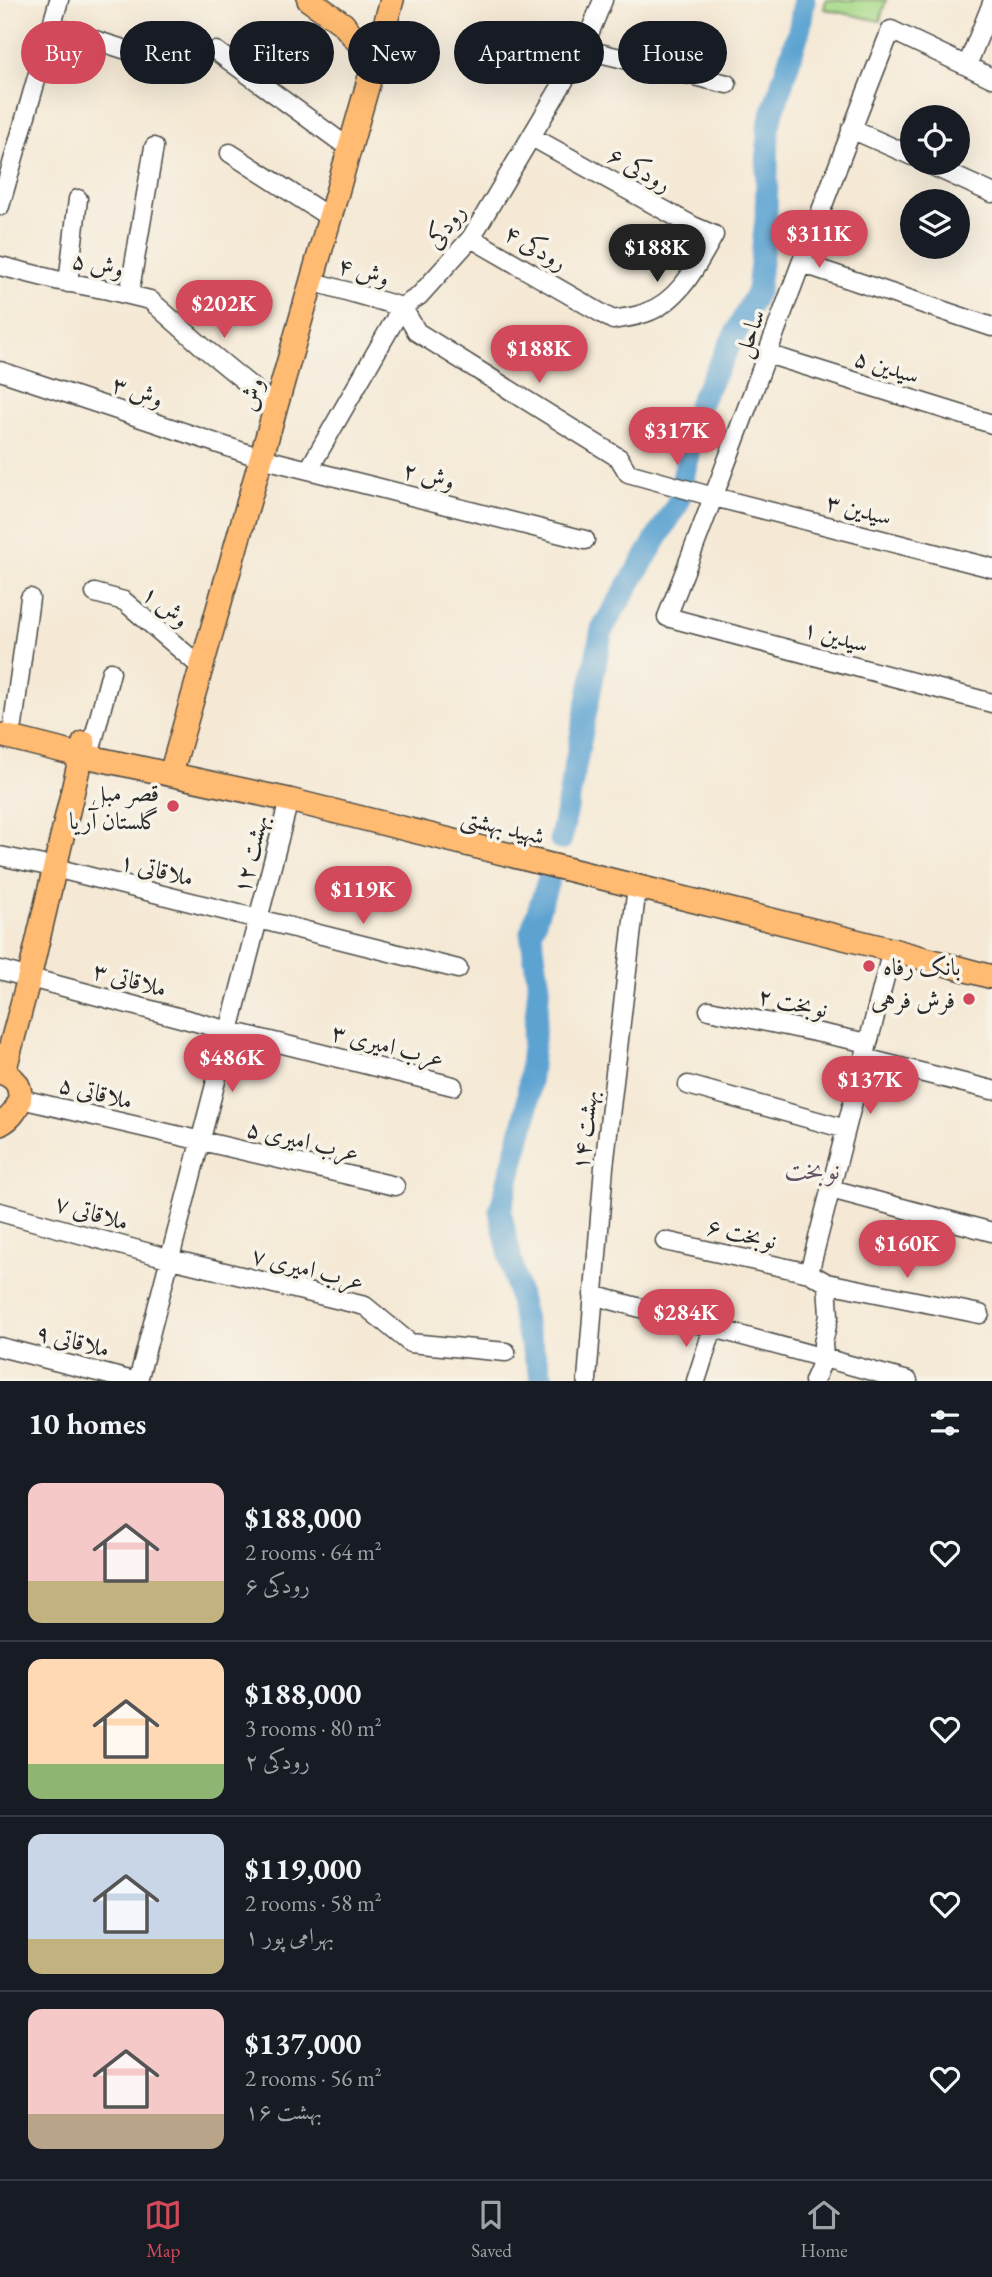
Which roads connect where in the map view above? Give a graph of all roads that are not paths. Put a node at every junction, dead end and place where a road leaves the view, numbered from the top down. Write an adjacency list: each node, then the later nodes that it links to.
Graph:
1 (59, 0): 6 (street)
2 (309, 0): 9 (main road)
3 (392, 0): 7 (main road, وش)
4 (603, 0): 8 (street, رودکی)
5 (991, 6): 12 (street)
6 (53, 21)
7 (386, 21)
8 (594, 21)
9 (348, 30)
10 (216, 51): 21 (street)
11 (604, 54): 17 (street)
12 (967, 66): 13 (street); 18 (street, ساحل)
13 (992, 78)
14 (35, 84): 27 (street)
15 (367, 84): 21 (main road, وش)
16 (563, 84): 19 (street, رودکی)
17 (727, 85)
18 (851, 129): 22 (street); 30 (street, ساحل)
19 (532, 137): 29 (street, رودکی); 36 (street, رودکی ۶)
20 (154, 147): 34 (street)
21 (349, 148): 28 (main road, وش)
22 (900, 151)
23 (230, 153): 28 (street)
24 (952, 175): 25 (street)
25 (992, 193)
26 (78, 199): 33 (street)
27 (0, 206)
28 (329, 217): 32 (main road, وش)
29 (471, 238): 35 (street, رودکی); 36 (street, رودکی ۴)
30 (801, 263): 37 (street); 38 (street, ساحل)
31 (0, 266): 33 (street, وش ۵)
32 (311, 281): 35 (street, وش ۴); 40 (main road, وش)
33 (68, 283): 34 (street, وش ۵)
34 (129, 295): 40 (street, وش ۵)
35 (402, 307): 43 (street, رودکی); 44 (street, سیدین ۳)
36 (613, 320)
37 (992, 327)
38 (767, 355): 41 (street, سیدین ۵); 44 (street, ساحل)
39 (0, 371): 42 (street, وش ۳)
40 (275, 406): 42 (main road, وش)
41 (992, 424)
42 (261, 458): 43 (street, وش ۲); 50 (main road, وش)
43 (309, 469): 45 (street, وش ۲)
44 (714, 497): 46 (street, سیدین ۳); 49 (street, ساحل)
45 (585, 540)
46 (992, 568)
47 (95, 593): 50 (street, وش ۱)
48 (30, 598): 53 (street)
49 (667, 617): 52 (street, سیدین ۱)
50 (201, 667): 55 (main road, وش)
51 (111, 672): 54 (street)
52 (992, 702)
53 (4, 727): 54 (main road, شهید بهشتی)
54 (80, 748): 55 (main road, شهید بهشتی); 56 (main road, شهید بهشتی); 58 (main road)
55 (174, 763): 62 (main road, شهید بهشتی)
56 (289, 800): 59 (main road, شهید بهشتی); 60 (street, ۱۲ بهشت)
57 (0, 856): 58 (street, ملاقاتی ۱)
58 (49, 866): 60 (street, ملاقاتی ۱); 64 (main road)
59 (637, 886): 61 (main road, شهید بهشتی); 86 (street, بهشت ۱۴)
60 (258, 920): 63 (street, ملاقاتی ۱); 68 (street, ۱۲ بهشت)
61 (892, 950): 65 (main road, شهید بهشتی); 69 (street)
62 (992, 961)
63 (458, 970)
64 (15, 974): 67 (main road); 68 (street, ملاقاتی ۳); 70 (main road)
65 (992, 976)
66 (709, 1010): 69 (street, ۲ نوبخت)
67 (0, 1030)
68 (230, 1031): 72 (street, ۳ عرب امیری); 77 (street, ۱۲ بهشت)
69 (866, 1050): 73 (street, ۲ نوبخت); 76 (street)
70 (2, 1072): 74 (main road)
71 (688, 1085): 76 (street)
72 (453, 1086)
73 (992, 1090)
74 (21, 1099): 75 (main road); 77 (street, ملاقاتی ۵)
75 (0, 1124)
76 (846, 1129): 79 (street)
77 (201, 1142): 78 (street, ۵ عرب امیری); 83 (street, ۱۲ بهشت)
78 (395, 1186)
79 (831, 1189): 81 (street); 84 (street)
80 (0, 1212): 83 (street, ۷ ملاقاتی)
81 (992, 1232)
82 (665, 1241): 84 (street, نوبخت ۶)
83 (171, 1259): 90 (street, ۷ عرب امیری); 93 (street, ۱۲ بهشت)
84 (808, 1273): 85 (street, نوبخت ۶)
85 (827, 1283): 87 (street, نوبخت ۶); 91 (street)
86 (593, 1295): 88 (street); 92 (street, بهشت ۱۴)
87 (979, 1314)
88 (713, 1328): 91 (street); 94 (street)
89 (0, 1347): 93 (street, ملاقاتی ۹)
90 (506, 1352)
91 (824, 1358): 95 (street); 96 (street)
92 (587, 1380)
93 (136, 1381)
94 (696, 1381)
95 (814, 1381)
96 (908, 1381)

